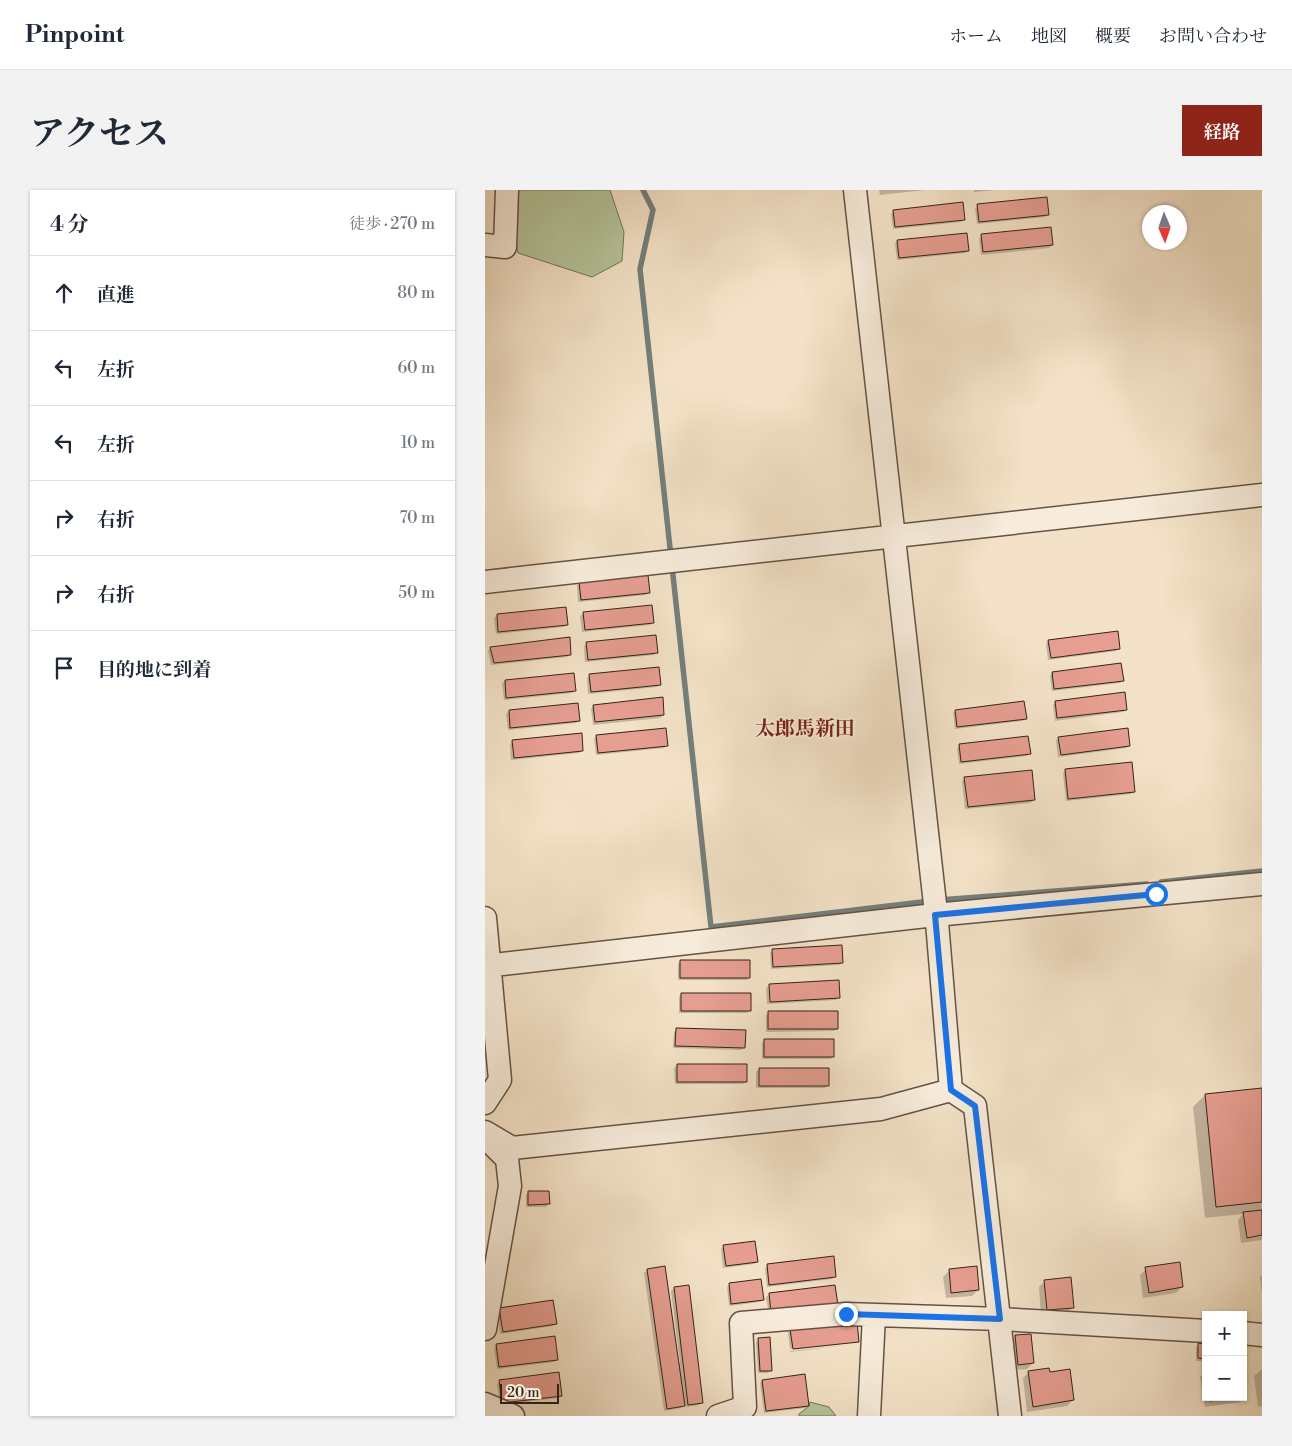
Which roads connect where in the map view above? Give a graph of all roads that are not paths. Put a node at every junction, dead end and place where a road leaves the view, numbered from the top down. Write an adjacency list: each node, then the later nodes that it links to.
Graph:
1 (507, 190): 3 (street)
2 (855, 190): 5 (street)
3 (485, 245)
4 (1262, 495): 5 (street)
5 (894, 536): 6 (street); 8 (street)
6 (485, 582)
7 (1262, 884): 8 (street)
8 (935, 915): 10 (street); 11 (street)
9 (485, 918): 10 (street)
10 (488, 965): 12 (street)
11 (951, 1090): 13 (street); 16 (street)
12 (485, 1103)
13 (485, 1132)
14 (485, 1137): 17 (street)
15 (874, 1315): 16 (street); 23 (street); 24 (street)
16 (1000, 1319): 18 (street); 25 (street)
17 (485, 1329)
18 (1202, 1331)
19 (1247, 1334): 20 (street)
20 (1262, 1334)
21 (485, 1404): 22 (street)
22 (513, 1416)
23 (717, 1416)
24 (869, 1416)
25 (1010, 1416)

